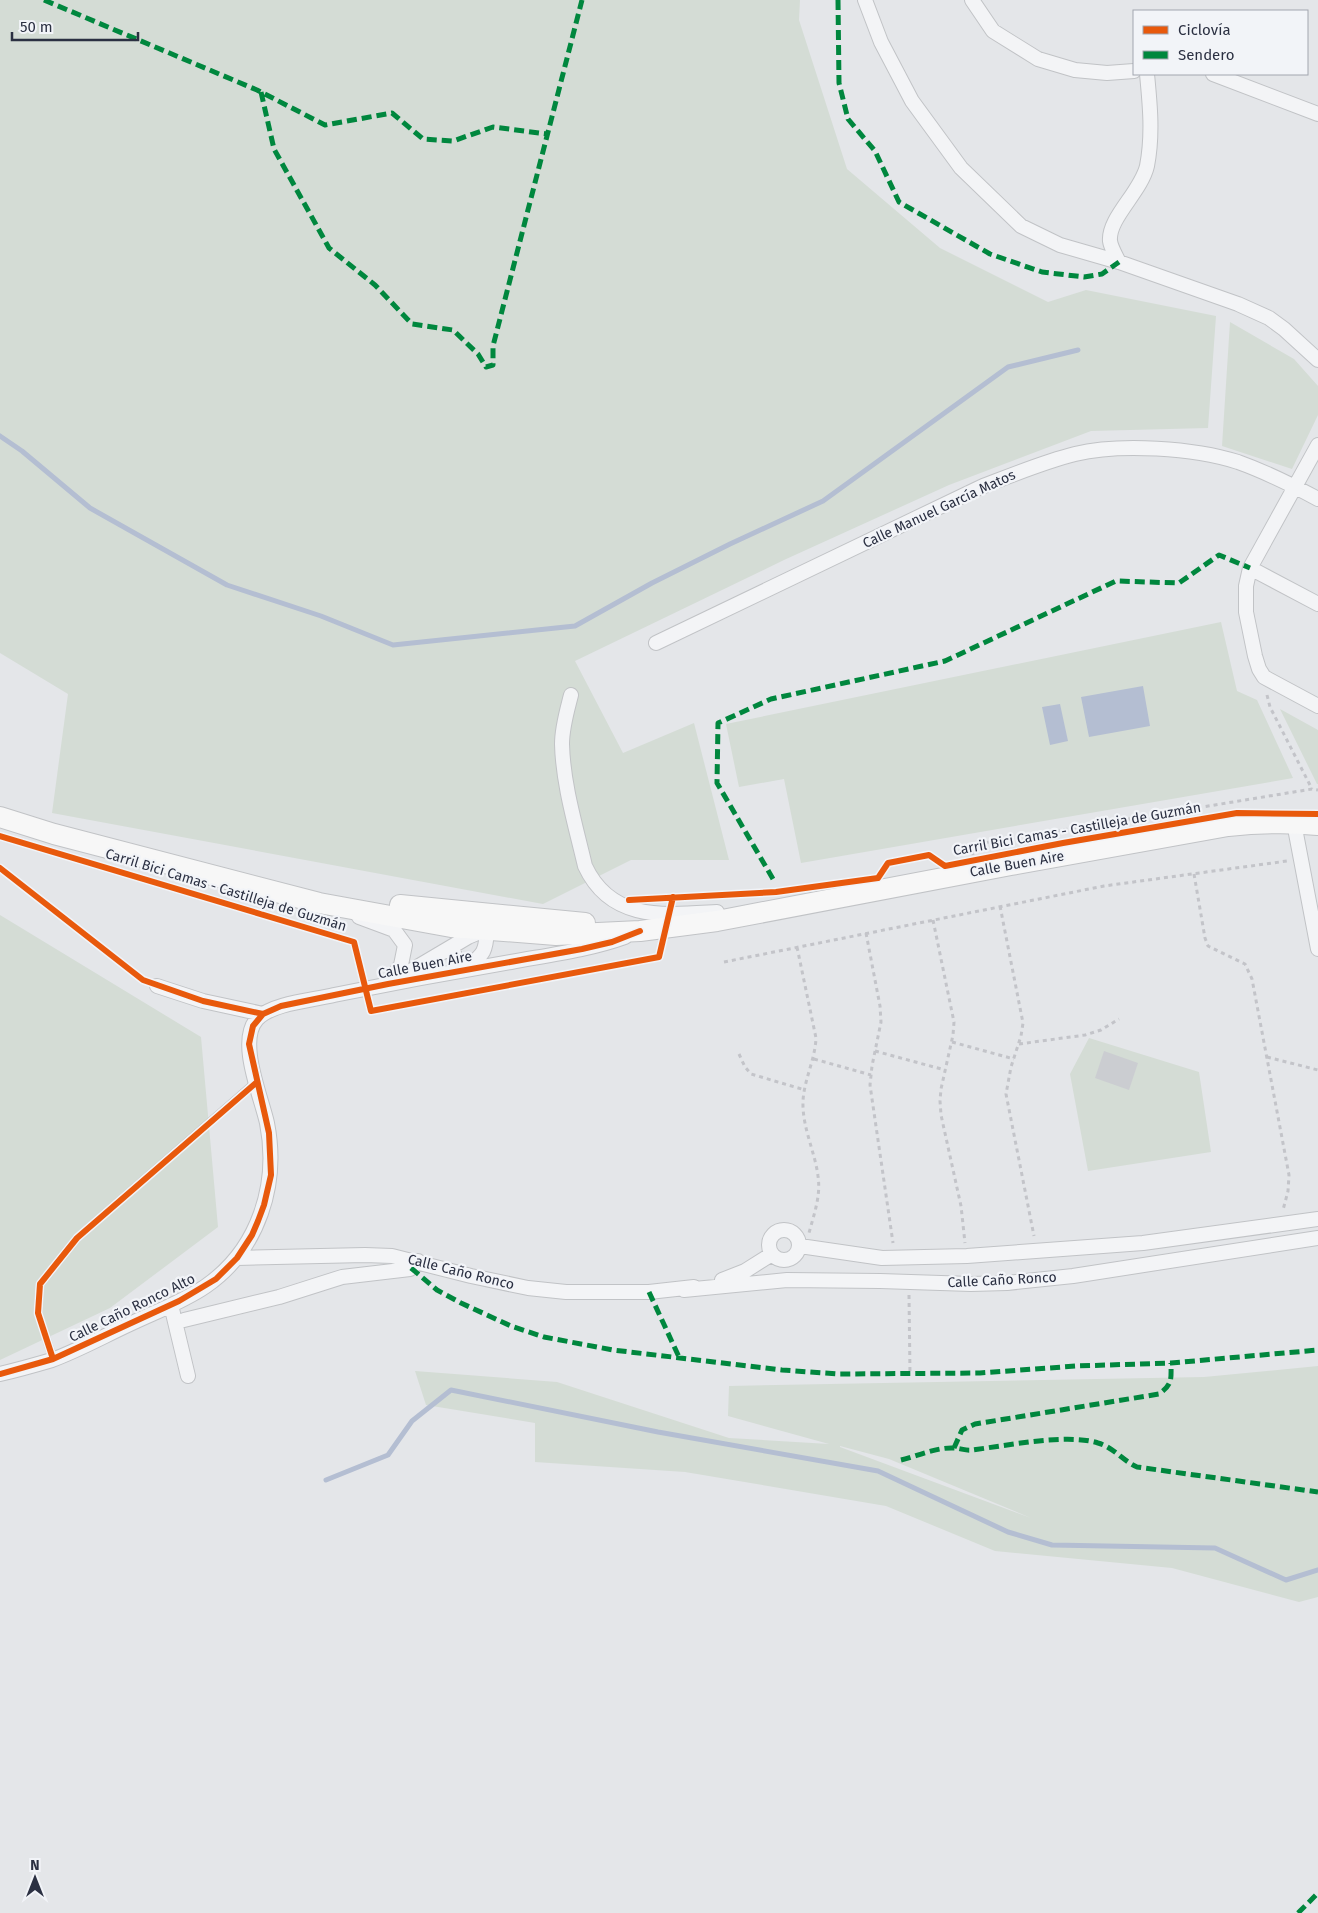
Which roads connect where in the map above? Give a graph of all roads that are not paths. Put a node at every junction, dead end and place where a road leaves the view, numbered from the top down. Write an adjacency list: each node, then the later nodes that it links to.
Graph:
1 (865, 0): 7 (street)
2 (972, 0): 3 (street)
3 (1133, 71)
4 (1146, 75): 7 (street)
5 (1217, 75): 6 (street)
6 (1318, 114)
7 (1120, 262): 8 (street)
8 (1318, 360)
9 (1318, 445): 10 (street)
10 (1295, 486): 11 (street, Calle Manuel García Matos); 12 (street); 14 (street, Calle Manuel García Matos)
11 (1318, 499)
12 (1250, 568): 13 (street); 16 (street)
13 (1318, 604)
14 (656, 642)
15 (570, 694): 22 (street)
16 (1318, 706)
17 (0, 817): 20 (main road)
18 (1294, 823): 19 (main road, Calle Buen Aire); 22 (main road, Calle Buen Aire); 27 (street)
19 (1318, 825)
20 (242, 883): 21 (main road); 23 (main road)
21 (319, 903): 24 (main road); 29 (street)
22 (794, 907): 23 (main road, Calle Buen Aire)
23 (717, 921): 25 (main road)
24 (487, 929): 25 (main road); 26 (street); 28 (street)
25 (640, 931): 28 (street, Calle Buen Aire)
26 (453, 946): 28 (street); 29 (street)
27 (1318, 949)
28 (464, 970): 29 (street, Calle Buen Aire)
29 (388, 984): 31 (street, Calle Buen Aire)
30 (157, 986): 31 (street)
31 (263, 1014): 32 (street, Calle Caño Ronco Alto)
32 (257, 1082): 37 (street, Calle Caño Ronco Alto); 42 (lane)
33 (1318, 1219): 35 (street)
34 (1318, 1238): 39 (street, Calle Caño Ronco)
35 (802, 1247): 36 (street); 36 (street)
36 (772, 1254): 39 (street, Calle Caño Ronco)
37 (237, 1258): 38 (street, Calle Caño Ronco); 40 (street, Calle Caño Ronco Alto)
38 (418, 1261): 39 (street, Calle Caño Ronco); 41 (street)
39 (684, 1290)
40 (170, 1305): 42 (street, Calle Caño Ronco Alto); 44 (street)
41 (184, 1320)
42 (53, 1359): 43 (street, Calle Caño Ronco Alto)
43 (0, 1374)
44 (188, 1376)

